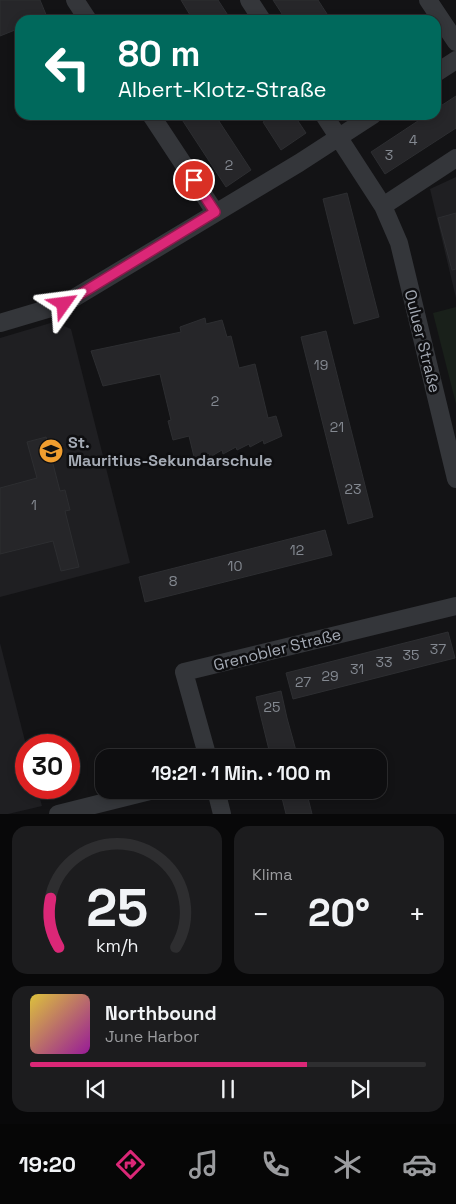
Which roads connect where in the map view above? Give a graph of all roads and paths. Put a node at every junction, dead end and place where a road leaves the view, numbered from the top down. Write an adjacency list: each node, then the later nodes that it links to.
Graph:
1 (75, 0): 4 (street)
2 (249, 0): 5 (street)
3 (428, 0): 6 (street)
4 (85, 15)
5 (259, 15)
6 (438, 15)
7 (441, 20): 8 (street)
8 (456, 42)
9 (456, 60): 10 (street)
10 (441, 70)
11 (153, 120): 17 (street)
12 (327, 120): 14 (street, Ouluer Straße)
13 (366, 120): 14 (street)
14 (339, 138): 16 (street, Ouluer Straße); 17 (street)
15 (456, 158): 16 (street)
16 (383, 206): 19 (street, Ouluer Straße)
17 (215, 212): 18 (street)
18 (0, 323)
19 (451, 439): 20 (street, Ouluer Straße)
20 (456, 479)
21 (456, 606): 22 (street, Grenobler Straße)
22 (205, 749)
23 (118, 799): 25 (street)
24 (218, 799): 26 (street)
25 (58, 814)
26 (222, 814)

